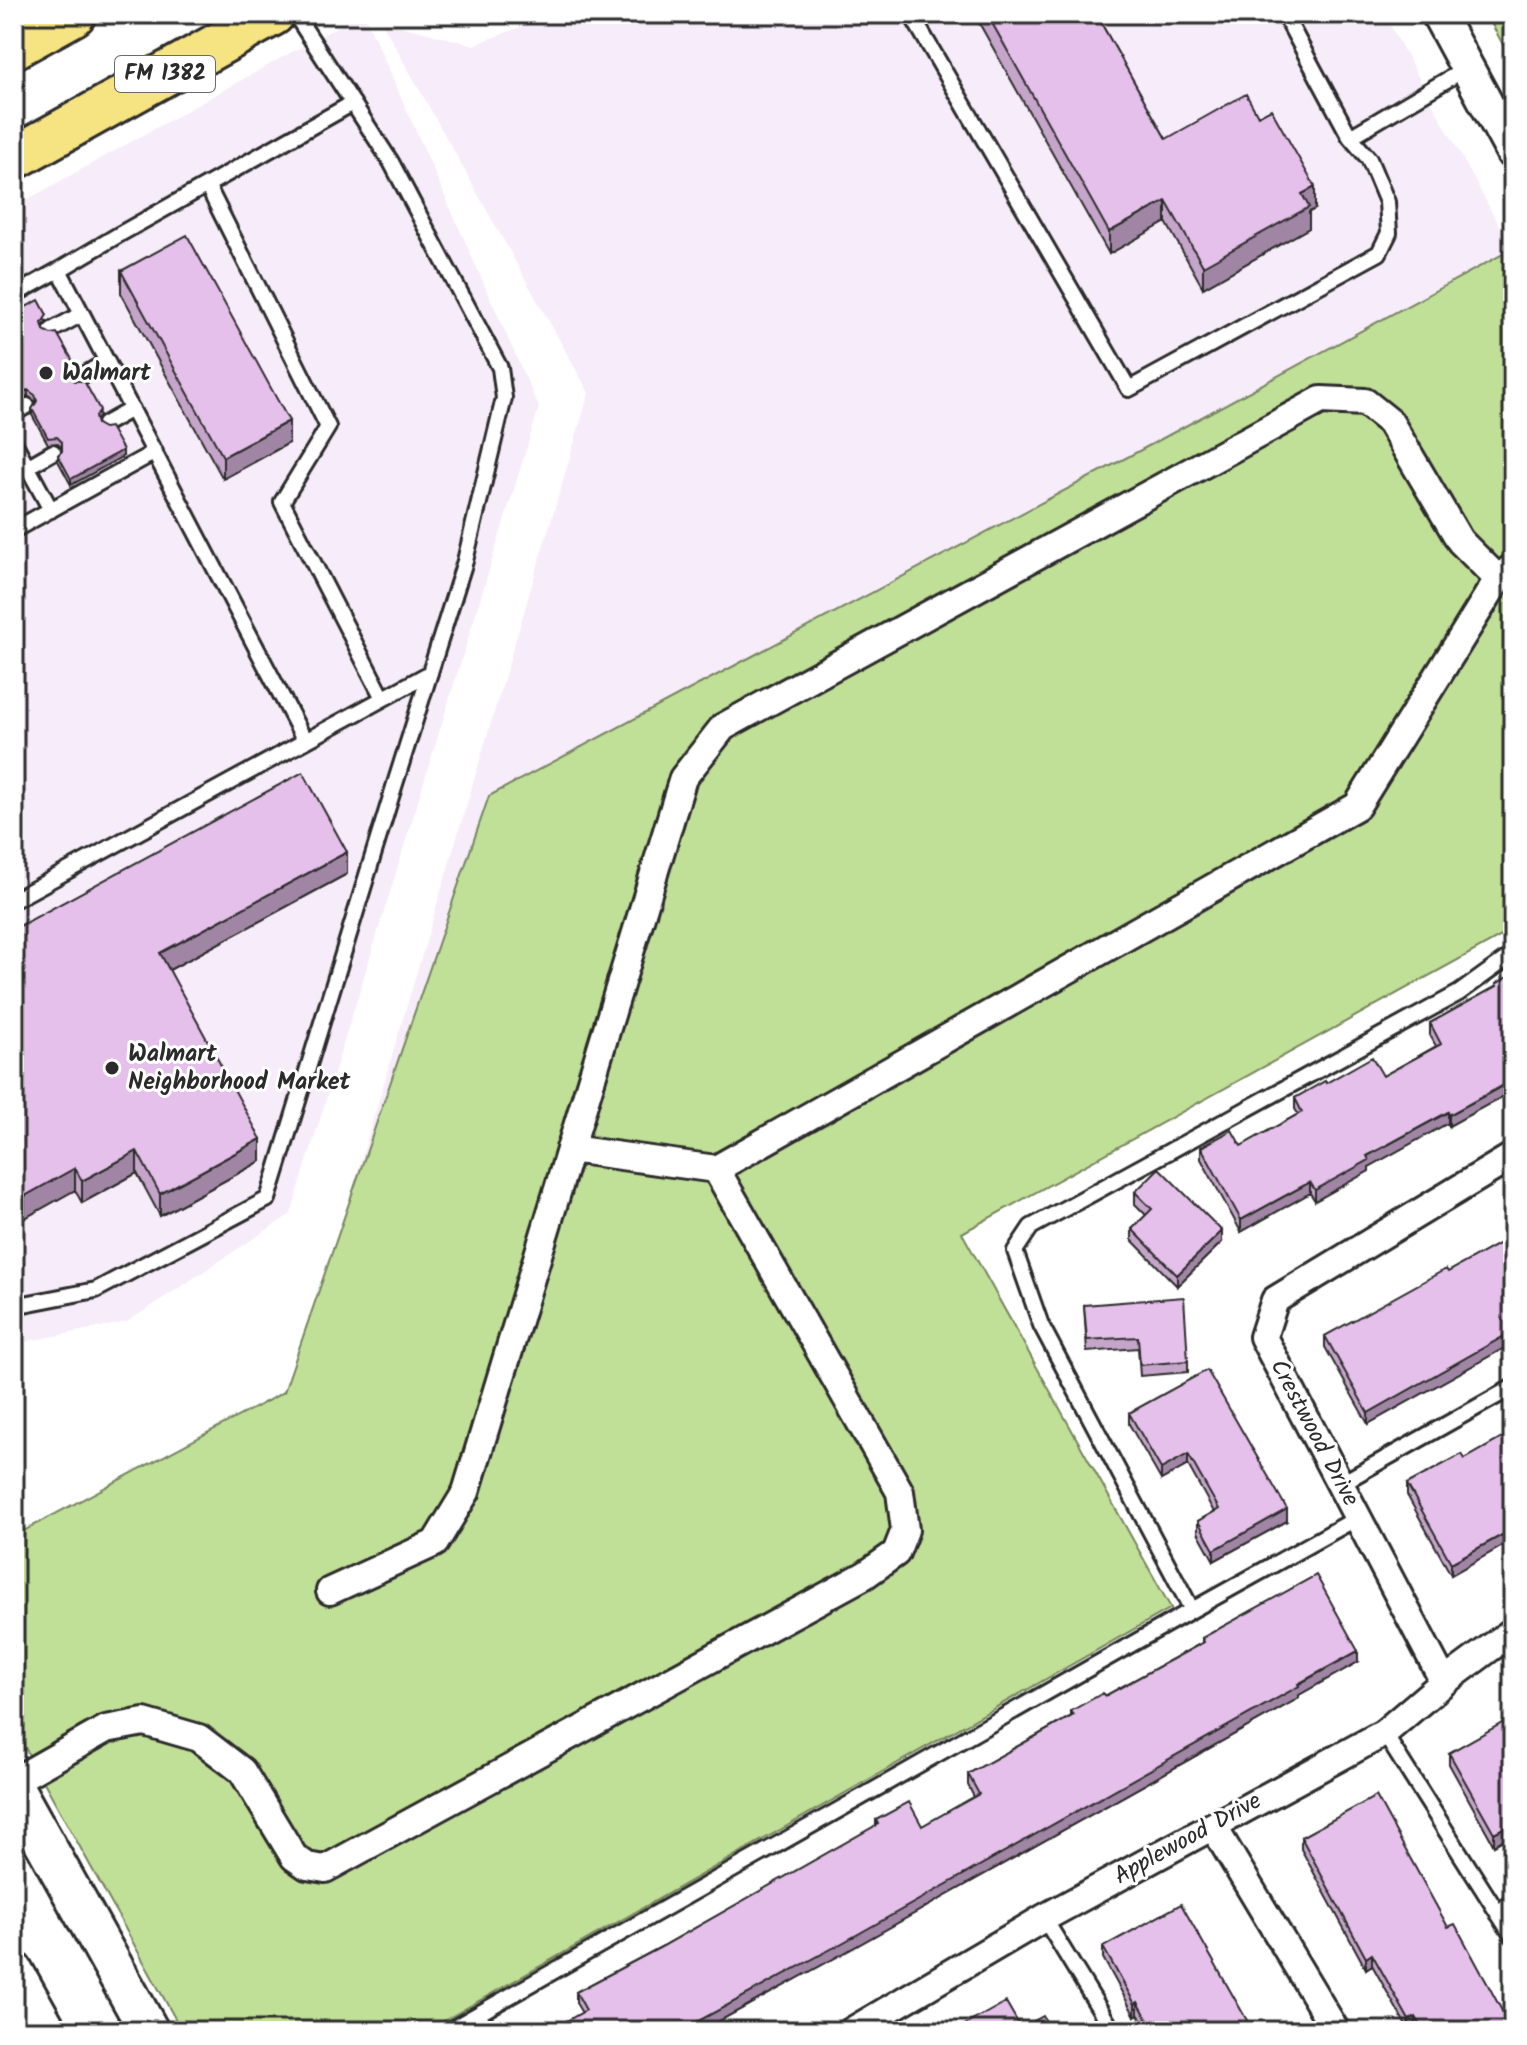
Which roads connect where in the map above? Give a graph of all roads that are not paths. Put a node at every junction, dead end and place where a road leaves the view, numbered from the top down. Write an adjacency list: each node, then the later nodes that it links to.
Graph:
1 (74, 14): 7 (main road)
2 (273, 14): 12 (main road, FM 1382)
3 (295, 14): 9 (lane)
4 (911, 14): 10 (lane)
5 (1284, 14): 10 (lane)
6 (1438, 14): 8 (street)
7 (14, 47)
8 (1467, 68): 10 (lane); 11 (street)
9 (353, 103): 13 (lane); 29 (lane)
10 (1350, 137)
11 (1513, 153)
12 (14, 158)
13 (207, 185): 14 (lane); 30 (lane)
14 (59, 270): 15 (lane); 16 (lane)
15 (14, 295)
16 (82, 314): 17 (lane); 18 (lane)
17 (52, 330)
18 (107, 361): 19 (lane); 20 (lane)
19 (79, 378)
20 (132, 409): 21 (lane); 24 (lane)
21 (105, 424)
22 (14, 442): 25 (lane)
23 (53, 452): 25 (lane)
24 (155, 452): 26 (lane); 31 (lane)
25 (27, 467): 26 (lane)
26 (51, 510): 27 (lane)
27 (14, 530)
28 (1506, 573): 34 (street); 36 (street)
29 (430, 673): 30 (lane); 37 (lane)
30 (383, 698): 31 (lane)
31 (305, 741): 32 (lane)
32 (14, 900)
33 (1513, 954): 42 (lane)
34 (570, 1149): 36 (street); 41 (street)
35 (1513, 1156): 39 (street, Crestwood Drive)
36 (716, 1169): 46 (street)
37 (14, 1306)
38 (1513, 1387): 39 (lane)
39 (1340, 1484): 40 (street, Crestwood Drive)
40 (1359, 1517): 42 (lane); 44 (street, Crestwood Drive)
41 (330, 1591)
42 (1192, 1610): 57 (lane)
43 (1513, 1631): 44 (street, Applewood Drive)
44 (1444, 1682): 45 (street, Applewood Drive)
45 (1384, 1733): 48 (street, Applewood Drive); 50 (lane)
46 (14, 1781)
47 (14, 1788): 56 (main road)
48 (1213, 1826): 51 (street, Applewood Drive); 59 (street)
49 (1513, 1900): 50 (lane)
50 (1498, 1914): 52 (lane)
51 (1044, 1918): 54 (street, Applewood Drive); 58 (lane)
52 (1513, 1937)
53 (14, 1972): 55 (main road)
54 (864, 2028)
55 (47, 2031)
56 (149, 2031)
57 (448, 2031)
58 (1113, 2031)
59 (1336, 2031)

